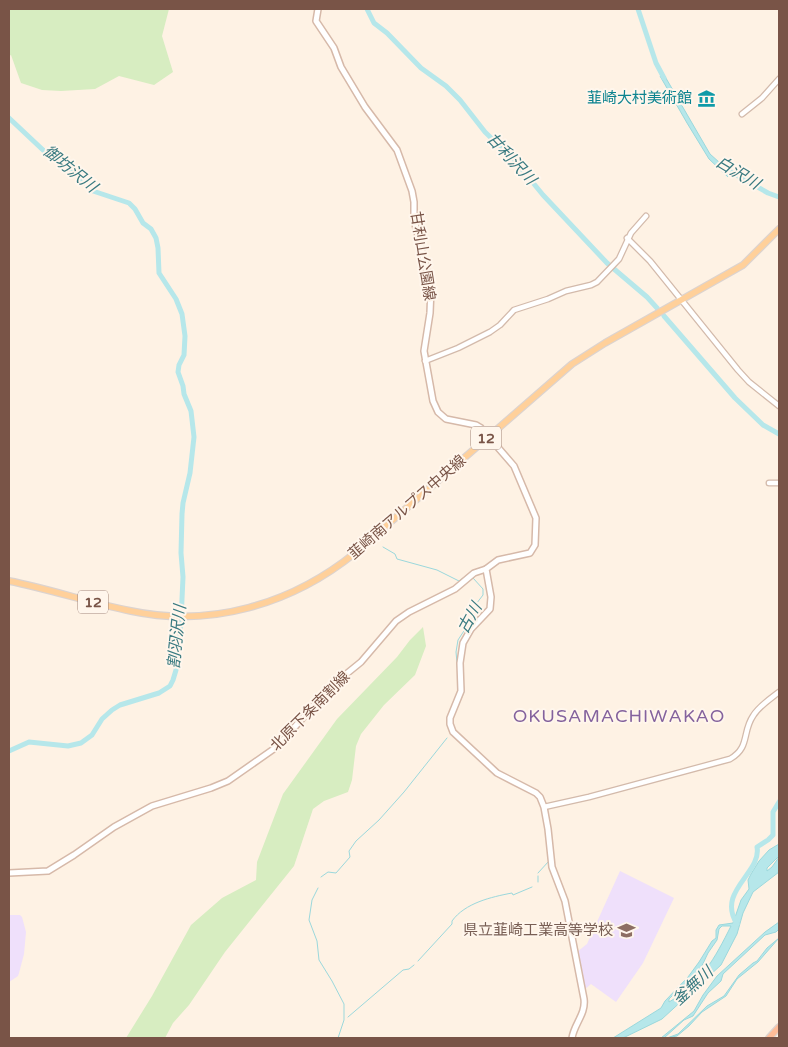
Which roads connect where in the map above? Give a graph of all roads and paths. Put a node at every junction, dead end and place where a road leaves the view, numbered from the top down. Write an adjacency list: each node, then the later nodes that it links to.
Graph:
1 (318, 9): 8 (main road, 甘利山公園線)
2 (779, 79): 3 (street)
3 (742, 114)
4 (646, 216): 6 (street)
5 (779, 229): 7 (main road, 韮崎南アルプス中央線 / 12)
6 (627, 238): 7 (street); 8 (street)
7 (681, 301): 9 (street); 10 (main road, 韮崎南アルプス中央線 / 12)
8 (425, 360): 10 (main road, 甘利山公園線)
9 (779, 406)
10 (488, 437): 13 (main road, 甘利山公園線); 14 (main road, 韮崎南アルプス中央線 / 12)
11 (769, 483): 12 (street)
12 (779, 483)
13 (486, 569): 16 (main road); 17 (main road, 北原下条南割線)
14 (9, 581)
15 (779, 692): 16 (street)
16 (544, 806): 19 (main road)
17 (9, 873)
18 (779, 1027): 20 (highway)
19 (572, 1038)
20 (769, 1038)

